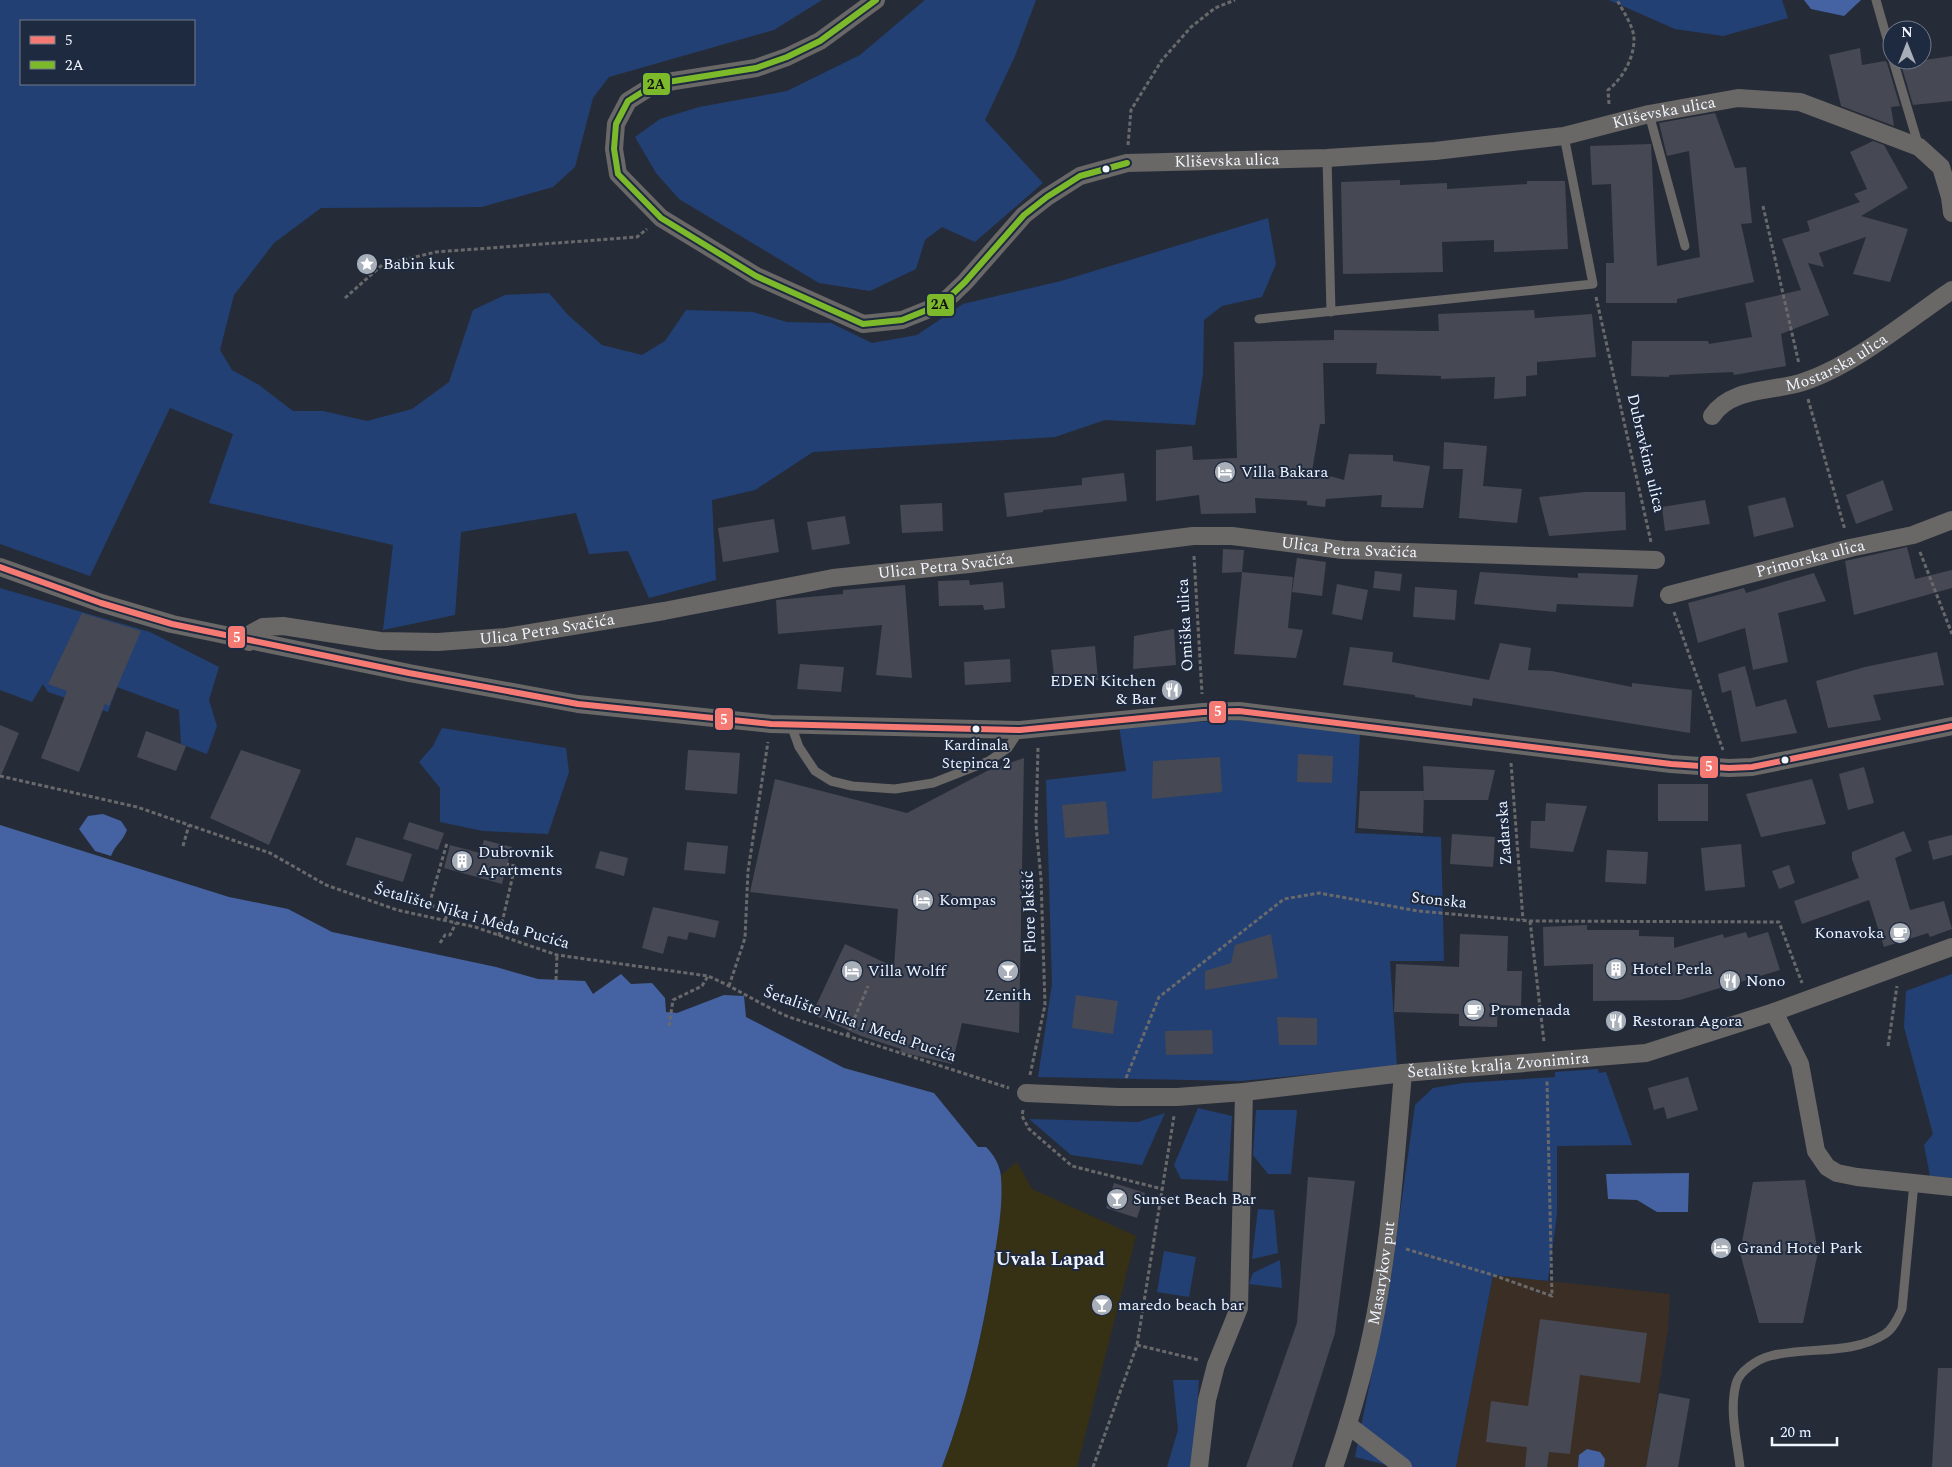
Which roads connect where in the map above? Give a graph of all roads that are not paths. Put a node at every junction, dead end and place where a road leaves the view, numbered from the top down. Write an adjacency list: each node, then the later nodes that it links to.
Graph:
1 (876, 0): 8 (street, Kliševska ulica)
2 (1876, 0): 3 (lane)
3 (1882, 21)
4 (1896, 70): 7 (lane)
5 (1649, 114): 6 (street, Kliševska ulica); 7 (street, Kliševska ulica); 10 (lane)
6 (1564, 136): 8 (street, Kliševska ulica); 12 (lane)
7 (1919, 147): 9 (street, Kliševska ulica)
8 (1328, 158): 12 (lane)
9 (1952, 213)
10 (1685, 246)
11 (1952, 290): 14 (street, Mostarska ulica)
12 (1331, 312): 13 (lane)
13 (1259, 319)
14 (1712, 416)
15 (1952, 520): 18 (street, Primorska ulica)
16 (1656, 560): 19 (street, Ulica Petra Svačića)
17 (0, 567): 19 (street)
18 (1669, 595)
19 (249, 642): 20 (street)
20 (791, 725): 22 (street); 22 (lane)
21 (1952, 726): 22 (street)
22 (1020, 730)
23 (1952, 947): 24 (street, Šetalište kralja Zvonimira)
24 (1774, 1012): 25 (street, Šetalište kralja Zvonimira); 28 (street)
25 (1403, 1074): 26 (street, Šetalište kralja Zvonimira); 30 (street, Masarykov put)
26 (1244, 1092): 27 (street, Šetalište kralja Zvonimira); 31 (street)
27 (1026, 1093)
28 (1914, 1183): 29 (street); 34 (lane)
29 (1952, 1187)
30 (1348, 1425): 32 (street, Masarykov put); 33 (street)
31 (1199, 1467)
32 (1334, 1467)
33 (1404, 1467)
34 (1740, 1467)

